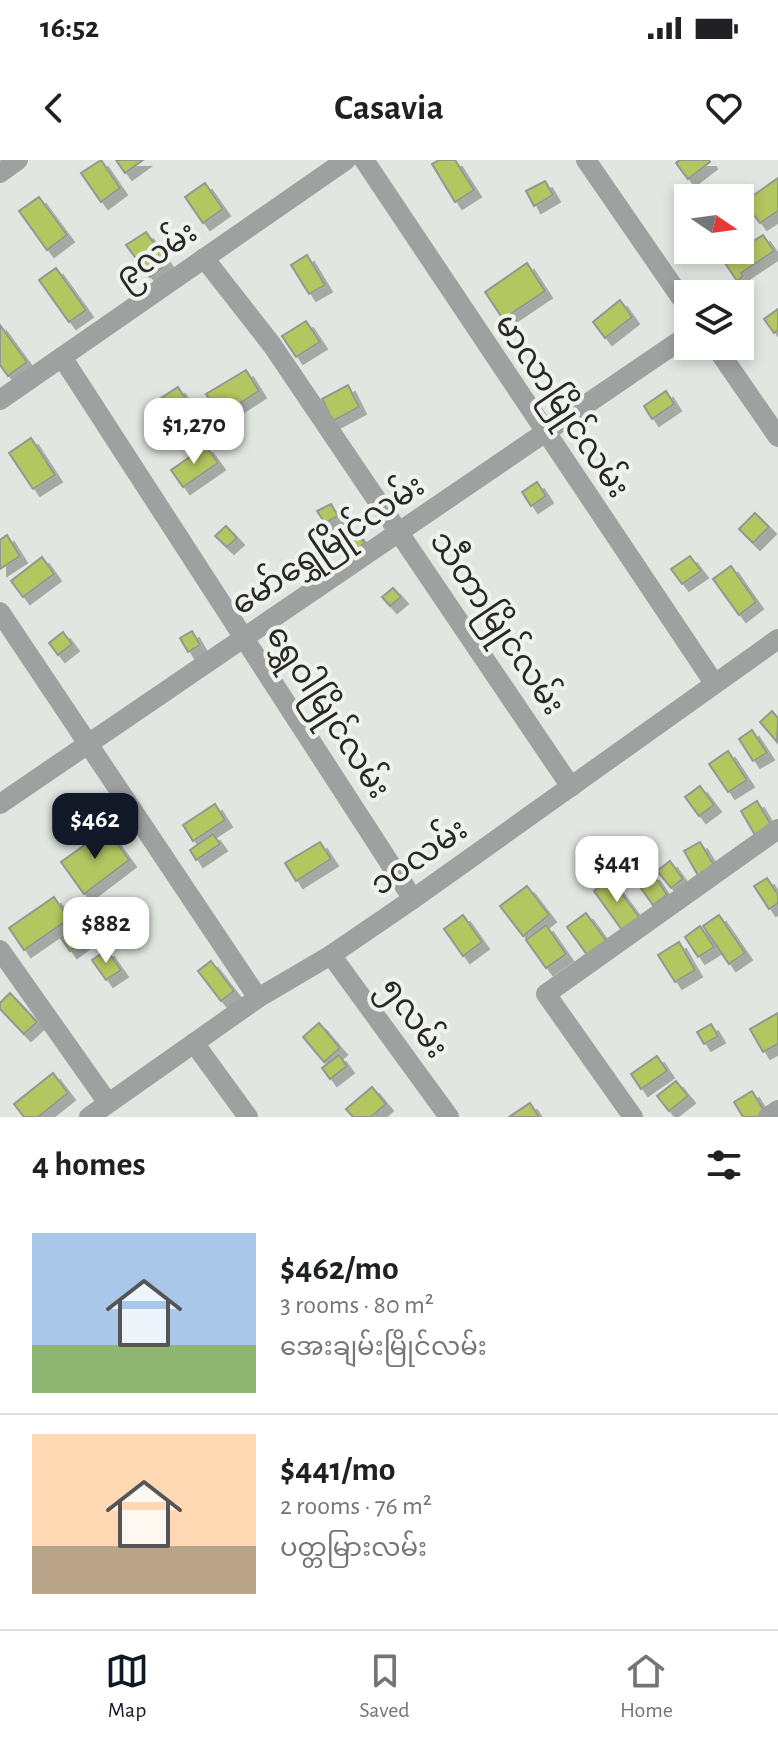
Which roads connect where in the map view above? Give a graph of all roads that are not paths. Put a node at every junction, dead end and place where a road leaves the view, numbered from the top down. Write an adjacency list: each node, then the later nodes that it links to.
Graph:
1 (18, 160): 5 (street)
2 (346, 160): 6 (street, ၉လမ်း)
3 (364, 160): 12 (street, မာလာမြိုင်လမ်း)
4 (586, 160): 7 (street)
5 (0, 173)
6 (204, 258): 9 (street, ၉လမ်း); 14 (street, သီတာမြိုင်လမ်း)
7 (674, 288)
8 (674, 345): 12 (street, မော်ရွှေမြိုင်လမ်း)
9 (62, 357): 11 (street, ၉လမ်း); 16 (street, ရွှေဝါမြိုင်လမ်း)
10 (725, 360): 13 (street)
11 (0, 400)
12 (545, 434): 14 (street, မော်ရွှေမြိုင်လမ်း); 18 (street, မာလာမြိုင်လမ်း)
13 (778, 437)
14 (400, 533): 16 (street, မော်ရွှေမြိုင်လမ်း); 20 (street, သီတာမြိုင်လမ်း)
15 (0, 612): 19 (street)
16 (244, 638): 19 (street, မော်ရွှေမြိုင်လမ်း); 23 (street, ရွှေဝါမြိုင်လမ်း)
17 (778, 639): 18 (street, ၁၀လမ်း)
18 (714, 683): 20 (street, ၁၀လမ်း)
19 (88, 744): 21 (street, မော်ရွှေမြိုင်လမ်း); 26 (street)
20 (571, 787): 23 (street, ၁၀လမ်း)
21 (0, 804)
22 (778, 829): 33 (street)
23 (413, 899): 25 (street, ၁၀လမ်း)
24 (0, 950): 28 (street)
25 (331, 955): 26 (street, ၁၀လမ်း); 32 (street, ၅လမ်း)
26 (258, 998): 27 (street, ၁၀လမ်း)
27 (194, 1043): 28 (street, ၁၀လမ်း); 31 (street)
28 (108, 1103): 30 (street, ၁၀လမ်း)
29 (778, 1110): 34 (street)
30 (89, 1117)
31 (248, 1117)
32 (449, 1117)
33 (633, 1117)
34 (768, 1117)

